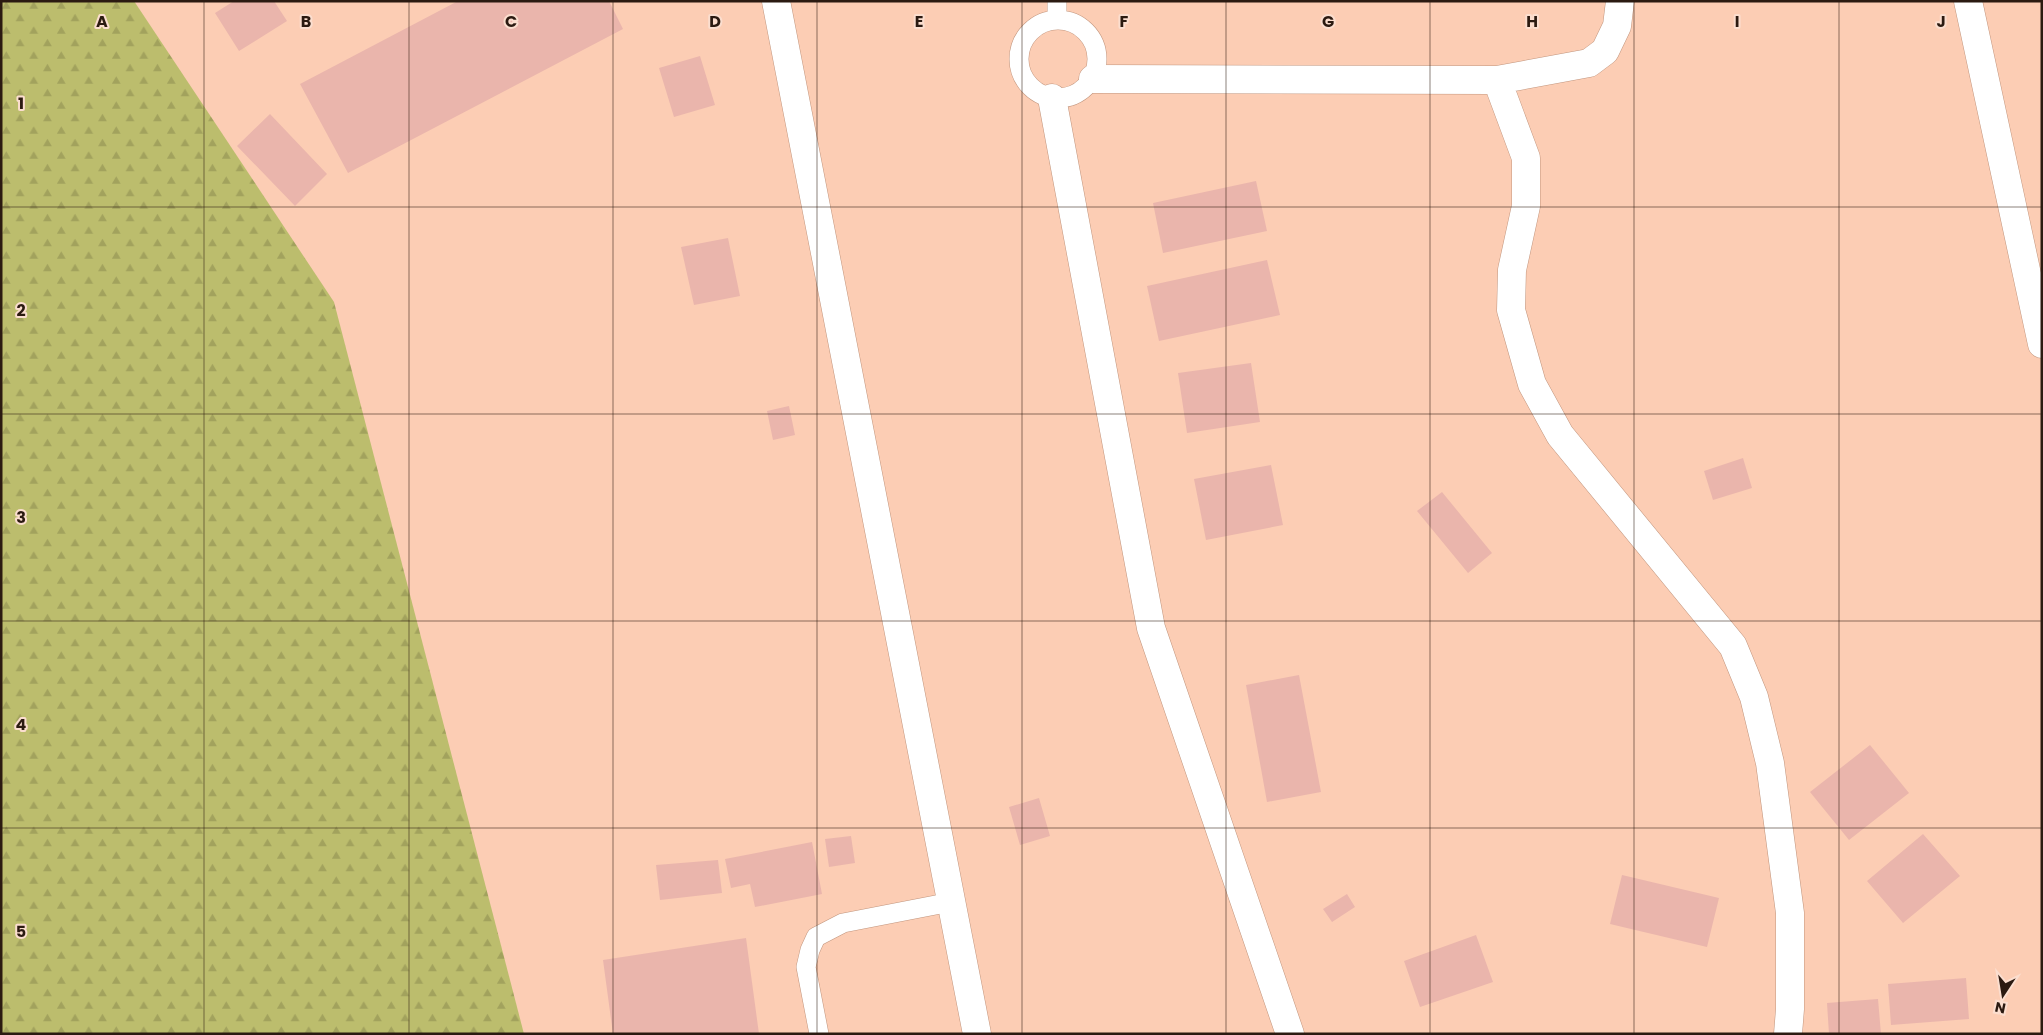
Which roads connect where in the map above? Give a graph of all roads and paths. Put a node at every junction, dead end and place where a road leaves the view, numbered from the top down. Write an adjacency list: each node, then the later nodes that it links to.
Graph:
1 (776, 1): 9 (street)
2 (1620, 1): 6 (street)
3 (1968, 1): 8 (street)
4 (1057, 10): 5 (lane); 7 (lane)
5 (1093, 79): 6 (street); 7 (lane)
6 (1497, 80): 13 (street)
7 (1052, 98): 12 (street)
8 (2042, 344)
9 (951, 902): 10 (lane); 11 (street)
10 (819, 1034)
11 (977, 1034)
12 (1290, 1034)
13 (1788, 1034)

